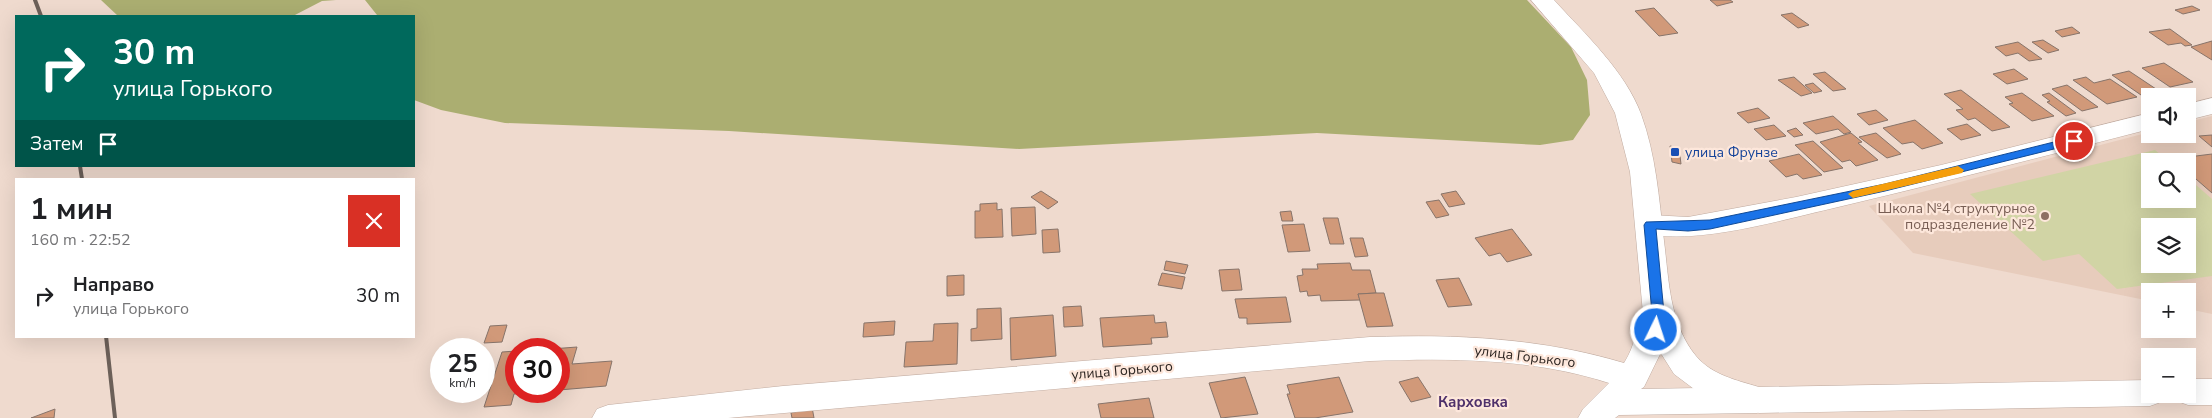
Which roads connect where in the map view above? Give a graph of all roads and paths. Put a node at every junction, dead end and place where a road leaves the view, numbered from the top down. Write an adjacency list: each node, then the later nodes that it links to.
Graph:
1 (1547, 1): 5 (street)
2 (2212, 106): 3 (street)
3 (2196, 110)
4 (2141, 124): 5 (street)
5 (1650, 225): 6 (street)
6 (1658, 313): 7 (street); 11 (street)
7 (1633, 378): 12 (street); 13 (street, улица Горького)
8 (2196, 392): 9 (street)
9 (2212, 392)
10 (2141, 393): 11 (street)
11 (1759, 400): 12 (street)
12 (1603, 410)
13 (653, 416): 14 (street, улица Горького)
14 (608, 418)

